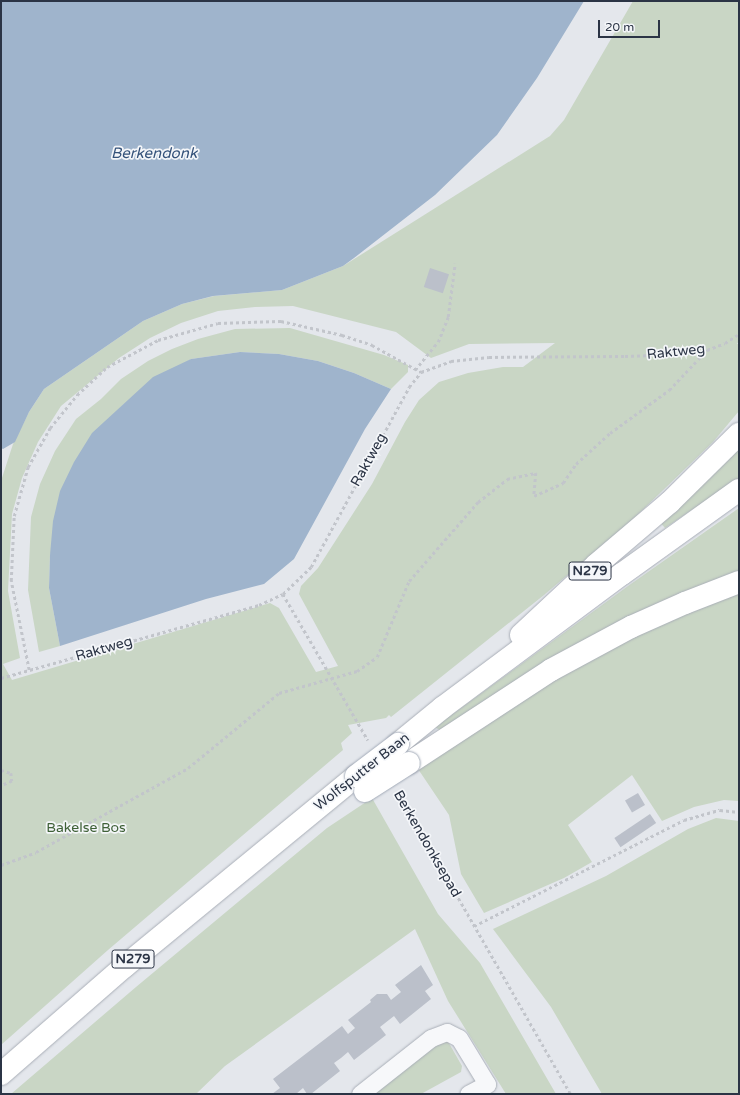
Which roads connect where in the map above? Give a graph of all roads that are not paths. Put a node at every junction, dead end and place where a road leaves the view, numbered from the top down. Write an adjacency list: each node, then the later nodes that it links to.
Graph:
1 (739, 434): 4 (main road, N279)
2 (739, 490): 4 (main road, Wolfsputter Baan / N279)
3 (739, 582): 5 (main road, N279, bridge)
4 (442, 708): 5 (main road, Wolfsputter Baan / N279, bridge)
5 (360, 783): 6 (main road, N279)
6 (1, 1074)
7 (360, 1094): 8 (street)
8 (468, 1094)

